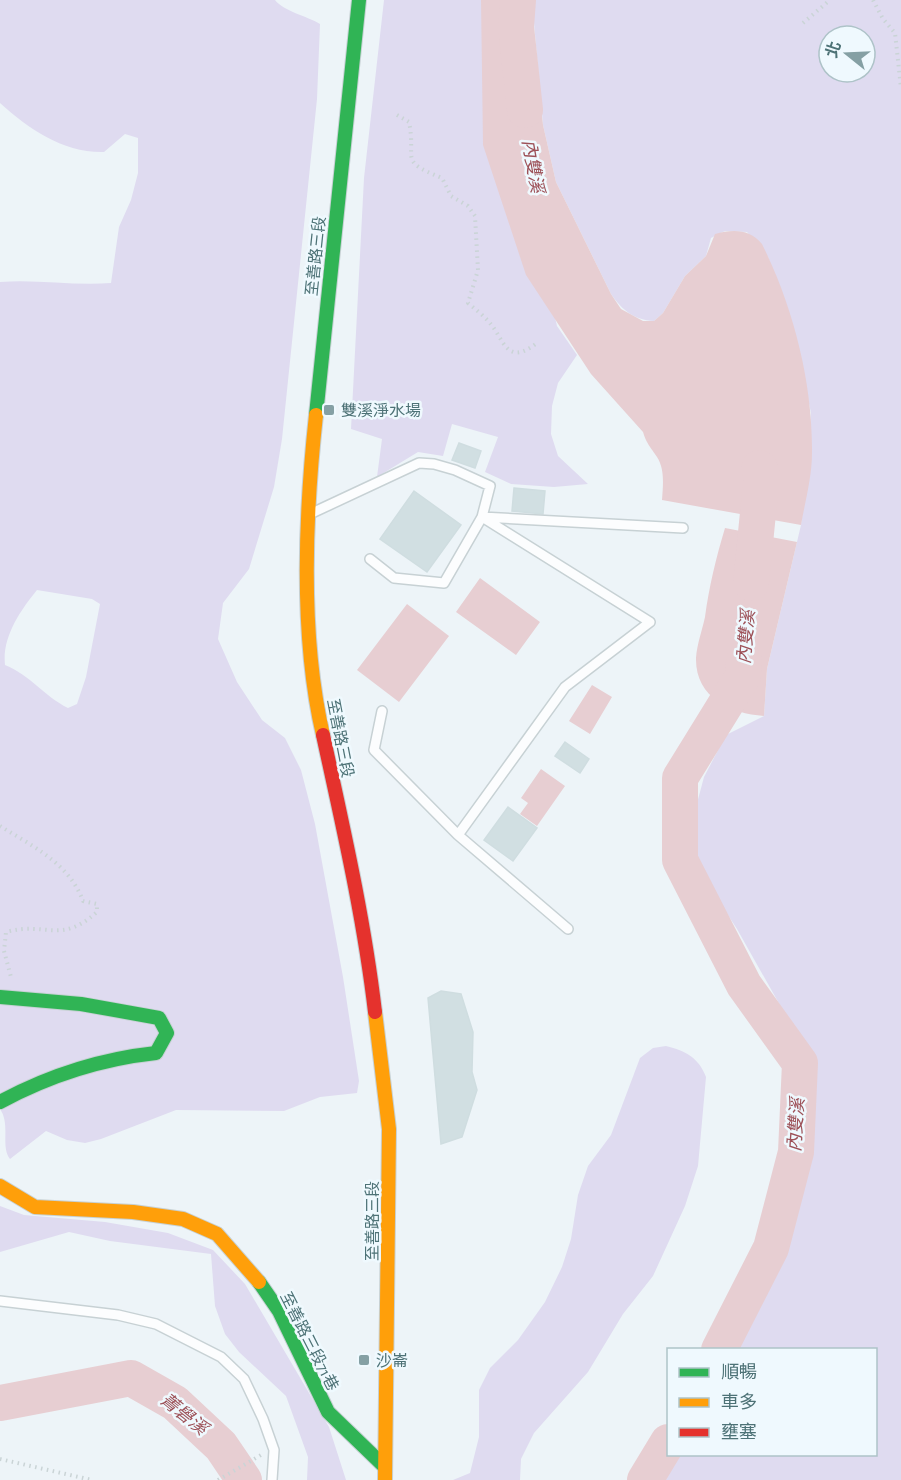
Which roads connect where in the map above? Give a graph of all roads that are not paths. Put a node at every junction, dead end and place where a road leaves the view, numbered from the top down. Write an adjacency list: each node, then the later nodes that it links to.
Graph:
1 (359, 0): 2 (street, 至善路三段)
2 (310, 514): 3 (lane); 13 (street, 至善路三段)
3 (482, 517): 4 (lane); 5 (lane); 7 (lane)
4 (683, 528)
5 (370, 559)
6 (382, 711): 7 (lane)
7 (458, 835): 8 (lane)
8 (568, 929)
9 (0, 997): 10 (street)
10 (0, 1102)
11 (0, 1186): 13 (street, 至善路三段71巷)
12 (0, 1301): 14 (lane)
13 (385, 1474)
14 (272, 1480)

